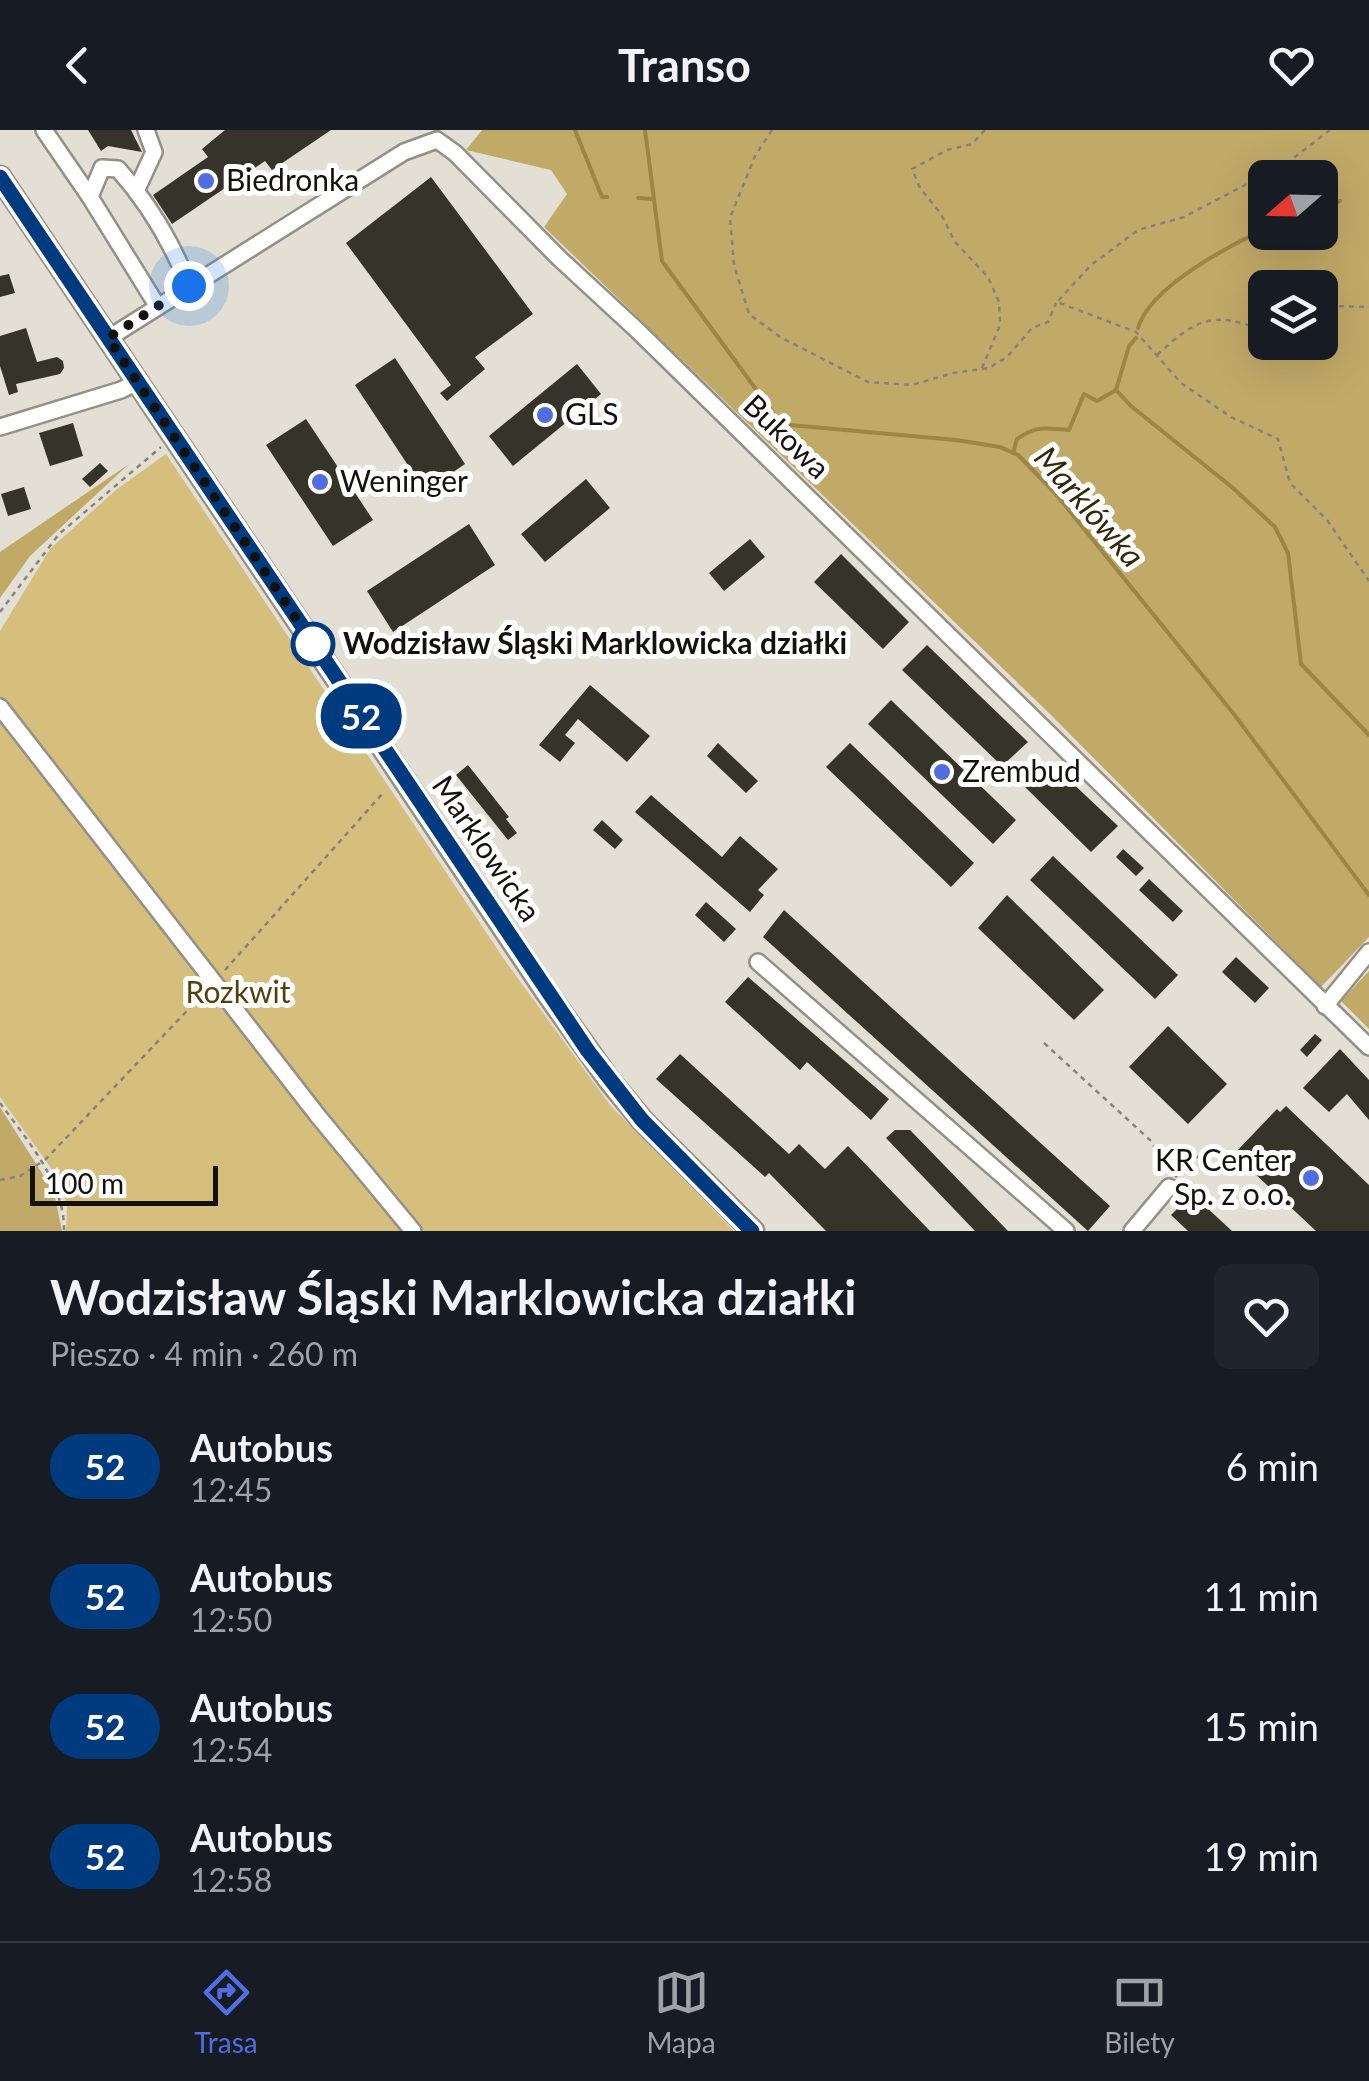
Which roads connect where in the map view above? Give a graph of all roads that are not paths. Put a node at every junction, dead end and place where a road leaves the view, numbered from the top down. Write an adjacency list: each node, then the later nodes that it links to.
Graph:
1 (44, 130): 5 (lane)
2 (146, 130): 4 (lane)
3 (0, 177): 8 (main road, Marklowicka)
4 (136, 192): 5 (lane); 6 (lane)
5 (90, 198): 7 (lane)
6 (189, 286): 7 (lane, Bukowa); 14 (lane, Bukowa)
7 (158, 307): 8 (lane, Bukowa)
8 (108, 338): 9 (main road, Marklowicka)
9 (136, 382): 10 (lane); 18 (main road, Marklowicka)
10 (0, 427)
11 (0, 707): 17 (lane)
12 (1369, 952): 14 (lane)
13 (758, 962): 19 (lane)
14 (1326, 1006): 15 (lane, Bukowa)
15 (1369, 1047)
16 (1170, 1184): 20 (lane)
17 (413, 1231)
18 (753, 1231)
19 (1066, 1231)
20 (1132, 1231)

